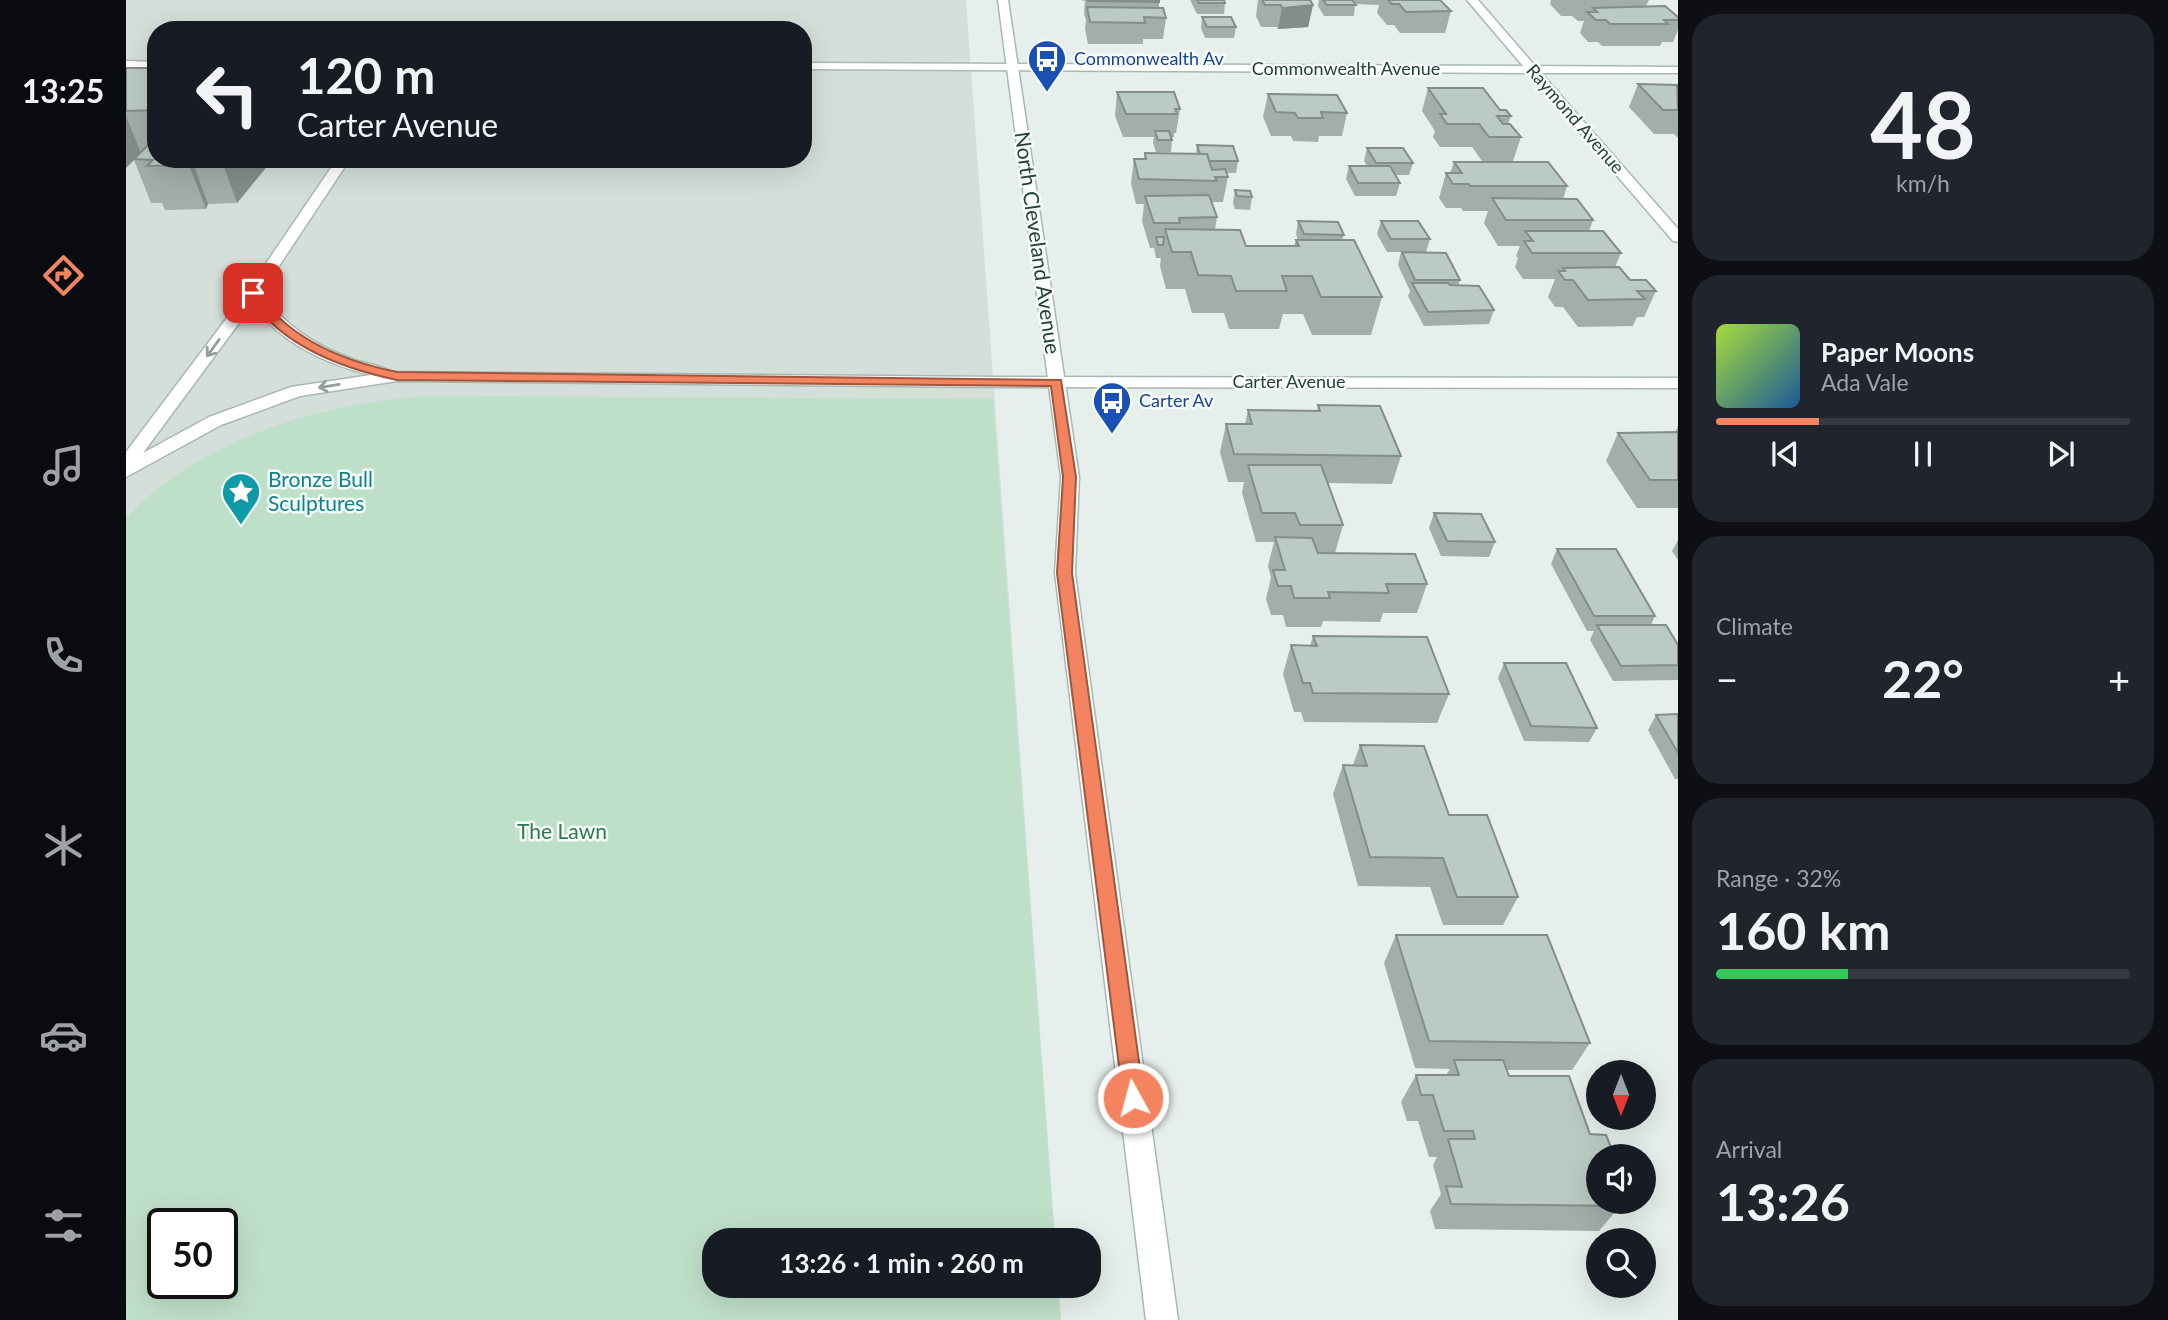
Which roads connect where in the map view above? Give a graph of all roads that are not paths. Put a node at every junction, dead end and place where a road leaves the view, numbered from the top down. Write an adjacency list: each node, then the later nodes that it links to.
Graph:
1 (1003, 0): 6 (street, North Cleveland Avenue)
2 (1472, 0): 7 (street, Raymond Avenue)
3 (126, 64): 4 (street)
4 (147, 65)
5 (812, 66): 6 (street, Commonwealth Avenue)
6 (1012, 66): 7 (street, Commonwealth Avenue); 13 (street, North Cleveland Avenue)
7 (1532, 69): 8 (street, Commonwealth Avenue); 10 (street, Raymond Avenue)
8 (1678, 70)
9 (338, 168): 11 (street)
10 (1678, 238)
11 (253, 293): 12 (street, Carter Avenue); 15 (street, one-way to 15)
12 (397, 376): 13 (street, Carter Avenue); 16 (street, Carter Avenue, one-way to 16)
13 (1056, 382): 14 (street, Carter Avenue); 17 (street, North Cleveland Avenue)
14 (1678, 383)
15 (126, 464)
16 (126, 472)
17 (1163, 1320)

